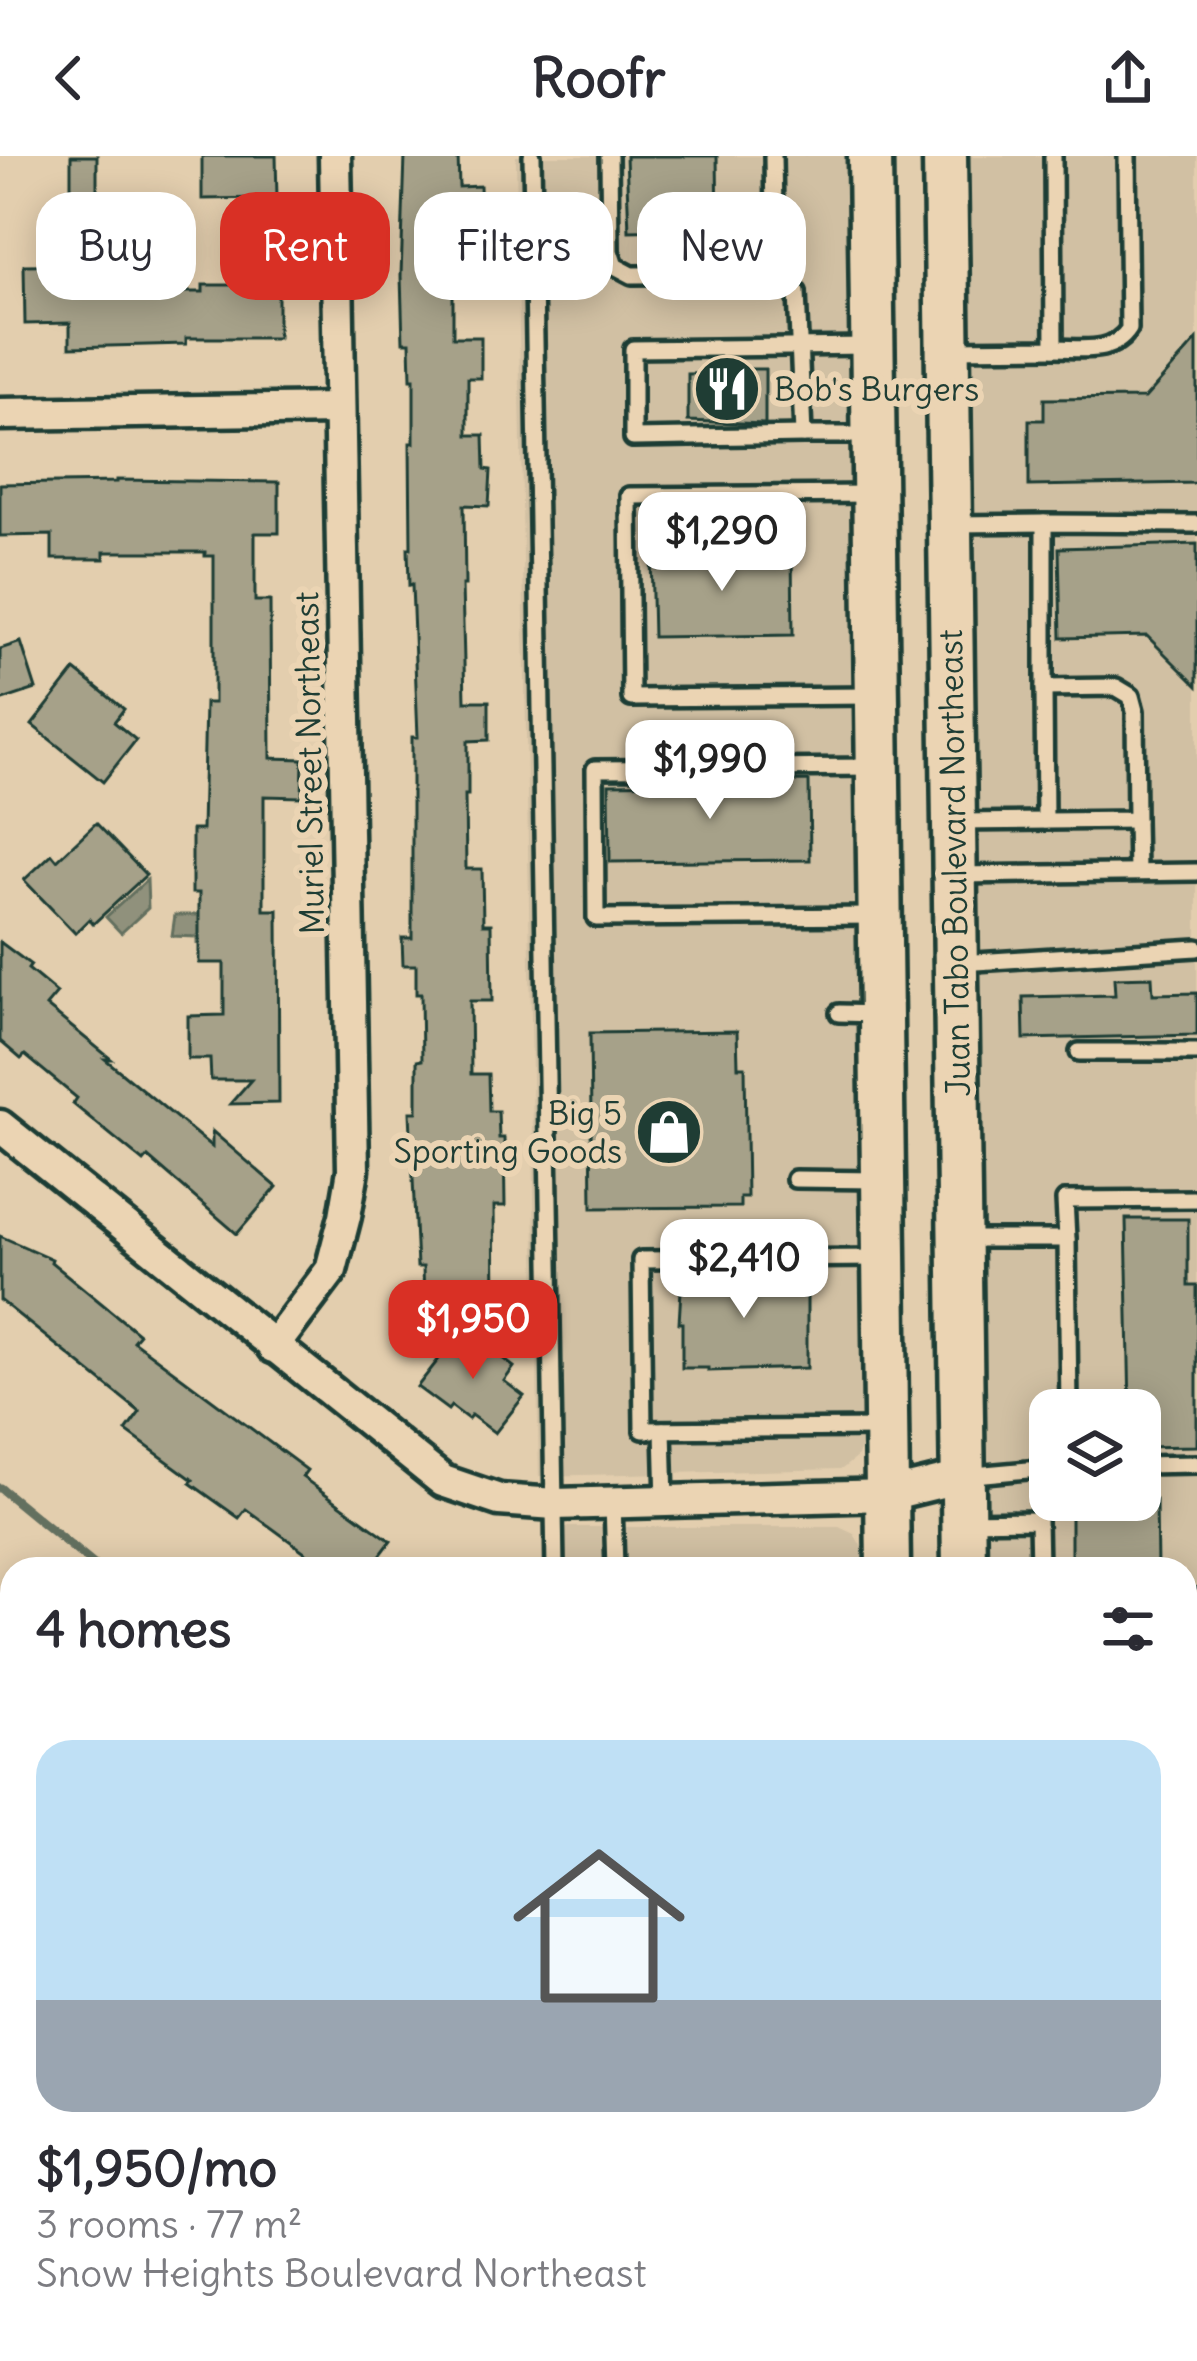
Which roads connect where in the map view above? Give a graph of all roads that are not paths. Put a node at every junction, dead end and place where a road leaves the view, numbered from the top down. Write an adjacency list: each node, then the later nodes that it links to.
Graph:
1 (335, 156): 16 (street, Muriel Street Northeast)
2 (532, 156): 56 (lane)
3 (609, 156): 10 (lane)
4 (773, 156): 9 (lane)
5 (870, 156): 12 (main road)
6 (945, 156): 15 (main road, Juan Tabo Boulevard Northeast)
7 (1053, 156): 14 (lane)
8 (1127, 156): 14 (lane)
9 (774, 192)
10 (637, 275)
11 (797, 300): 13 (lane)
12 (872, 346): 13 (lane); 19 (main road)
13 (800, 347): 18 (lane); 18 (lane)
14 (1054, 348): 15 (lane)
15 (948, 349): 22 (main road, Juan Tabo Boulevard Northeast)
16 (338, 409): 17 (street); 45 (street, Muriel Street Northeast)
17 (0, 414)
18 (803, 435): 19 (lane)
19 (874, 435): 20 (main road)
20 (874, 494): 25 (main road); 25 (lane)
21 (1044, 523): 22 (lane); 23 (lane); 24 (lane)
22 (950, 524): 29 (main road, Juan Tabo Boulevard Northeast)
23 (1197, 524)
24 (1044, 688): 27 (lane); 28 (lane)
25 (877, 696): 26 (main road)
26 (878, 767): 33 (main road); 33 (lane)
27 (1136, 820): 28 (lane); 30 (lane)
28 (1045, 821): 29 (lane)
29 (954, 822): 32 (main road, Juan Tabo Boulevard Northeast)
30 (1137, 872): 31 (lane); 32 (lane)
31 (1197, 872)
32 (954, 875): 35 (main road, Juan Tabo Boulevard Northeast)
33 (879, 916): 40 (main road)
34 (1197, 948): 35 (lane)
35 (956, 963): 42 (main road, Juan Tabo Boulevard Northeast)
36 (1079, 1052): 37 (lane)
37 (1197, 1052)
38 (0, 1126): 45 (street)
39 (795, 1178): 40 (lane)
40 (883, 1180): 44 (main road)
41 (1197, 1199): 43 (lane)
42 (959, 1239): 43 (lane); 52 (main road, Juan Tabo Boulevard Northeast)
43 (1067, 1239): 46 (lane)
44 (884, 1258): 47 (main road); 48 (lane)
45 (273, 1347): 56 (street)
46 (1069, 1389)
47 (886, 1427): 48 (lane); 53 (main road)
48 (663, 1430): 54 (lane)
49 (1197, 1464): 50 (lane)
50 (1161, 1465)
51 (1029, 1470): 52 (lane)
52 (962, 1477): 53 (street); 57 (main road, Juan Tabo Boulevard Northeast)
53 (888, 1495): 54 (street); 60 (main road)
54 (665, 1501): 55 (street)
55 (613, 1502): 56 (street); 59 (lane)
56 (555, 1504): 58 (lane)
57 (963, 1522): 61 (main road, Juan Tabo Boulevard Northeast); 62 (lane)
58 (556, 1557)
59 (615, 1557)
60 (888, 1557)
61 (964, 1557)
62 (1039, 1557)

